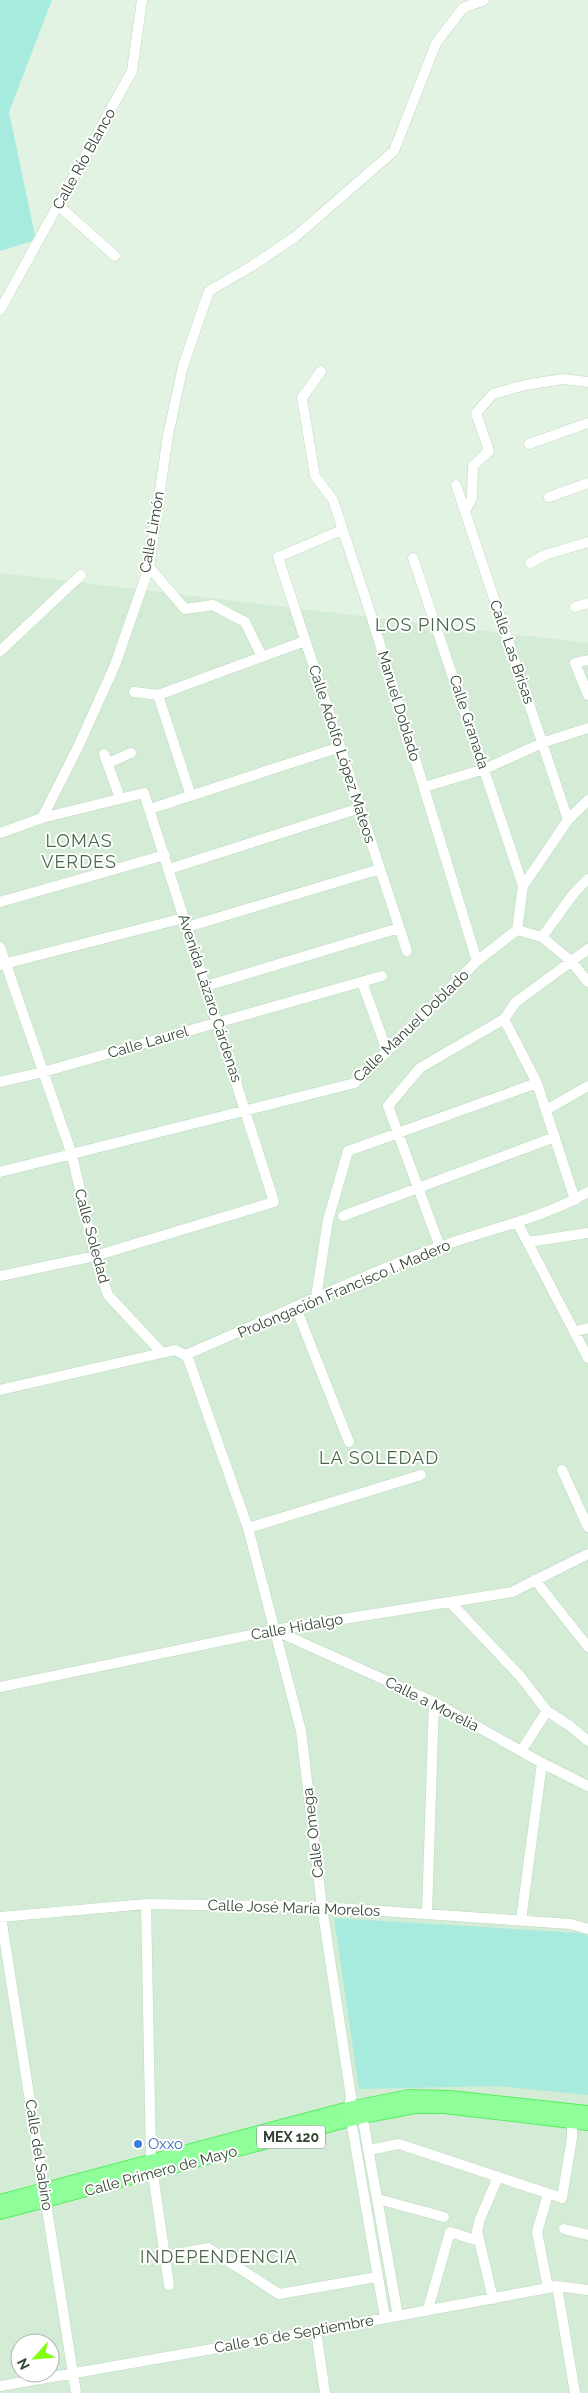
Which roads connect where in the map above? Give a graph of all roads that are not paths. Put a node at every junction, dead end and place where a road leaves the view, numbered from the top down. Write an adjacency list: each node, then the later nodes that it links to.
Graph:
1 (142, 0): 3 (street, Calle Río Blanco)
2 (484, 0): 18 (street, Calle Limón)
3 (58, 205): 4 (street); 5 (street, Calle Río Blanco)
4 (115, 256)
5 (0, 310)
6 (321, 371): 14 (street, Manuel Doblado)
7 (588, 382): 13 (street)
8 (588, 423): 9 (street)
9 (529, 444)
10 (588, 483): 12 (street)
11 (456, 485): 13 (street, Calle Las Brisas)
12 (549, 497)
13 (465, 511): 30 (street, Calle Las Brisas)
14 (342, 530): 22 (street, Calle Adolfo López Mateos); 34 (street, Manuel Doblado)
15 (588, 542): 17 (street)
16 (413, 558): 33 (street, Calle Granada)
17 (530, 563)
18 (149, 567): 24 (street); 40 (street, Calle Limón)
19 (81, 575): 23 (street)
20 (588, 602): 21 (street)
21 (574, 607)
22 (305, 641): 24 (street); 31 (street, Calle Adolfo López Mateos)
23 (0, 651)
24 (262, 657): 27 (street)
25 (588, 660): 28 (street)
26 (134, 692): 27 (street)
27 (158, 695): 35 (street)
28 (588, 696)
29 (588, 728): 30 (street)
30 (542, 743): 33 (street); 41 (street, Calle Las Brisas)
31 (340, 747): 35 (street); 38 (street, Calle Adolfo López Mateos)
32 (131, 753): 36 (street)
33 (485, 769): 34 (street); 47 (street, Calle Granada)
34 (424, 787): 56 (street, Manuel Doblado)
35 (191, 796): 39 (street)
36 (120, 798): 39 (street, Avenida Lázaro Cárdenas); 40 (street)
37 (588, 800): 41 (street)
38 (360, 808): 44 (street); 45 (street, Calle Adolfo López Mateos)
39 (150, 809): 43 (street, Avenida Lázaro Cárdenas)
40 (42, 818): 42 (street)
41 (568, 820): 47 (street)
42 (0, 833)
43 (165, 855): 44 (street, Avenida Lázaro Cárdenas); 48 (street)
44 (169, 869): 49 (street, Avenida Lázaro Cárdenas)
45 (380, 869): 49 (street); 50 (street, Calle Adolfo López Mateos)
46 (588, 879): 52 (street)
47 (523, 886): 51 (street)
48 (0, 902)
49 (186, 922): 58 (street); 62 (street, Avenida Lázaro Cárdenas)
50 (399, 928): 55 (street, Calle Adolfo López Mateos); 62 (street)
51 (519, 931): 52 (street); 56 (street, Calle Manuel Doblado)
52 (539, 937): 57 (street)
53 (0, 947): 58 (street, Calle Soledad)
54 (588, 949): 57 (street)
55 (407, 951)
56 (477, 961): 65 (street, Calle Manuel Doblado)
57 (571, 961): 61 (street); 63 (street)
58 (2, 964): 66 (street, Calle Soledad)
59 (382, 976): 60 (street, Calle Laurel)
60 (362, 982): 64 (street, Calle Laurel); 65 (street)
61 (588, 982)
62 (206, 986): 64 (street, Avenida Lázaro Cárdenas)
63 (504, 1019): 68 (street); 72 (street)
64 (218, 1022): 66 (street, Calle Laurel); 71 (street, Avenida Lázaro Cárdenas)
65 (387, 1051): 71 (street, Calle Manuel Doblado)
66 (43, 1072): 67 (street, Calle Laurel); 74 (street, Calle Soledad)
67 (0, 1082)
68 (537, 1083): 70 (street); 72 (street)
69 (588, 1086): 70 (street)
70 (546, 1110): 73 (street)
71 (246, 1111): 74 (street, Calle Manuel Doblado); 84 (street, Avenida Lázaro Cárdenas)
72 (399, 1133): 76 (street); 86 (street)
73 (555, 1137): 76 (street); 78 (street)
74 (72, 1155): 75 (street, Calle Manuel Doblado); 84 (street, Calle Soledad)
75 (0, 1172)
76 (419, 1188): 79 (street); 83 (street)
77 (588, 1192): 78 (street, Prolongación Francisco I. Madero)
78 (575, 1200): 80 (street, Prolongación Francisco I. Madero)
79 (343, 1216)
80 (517, 1222): 82 (street); 83 (street, Prolongación Francisco I. Madero)
81 (588, 1233): 82 (street)
82 (528, 1242): 89 (street)
83 (440, 1247): 86 (street, Prolongación Francisco I. Madero)
84 (95, 1256): 85 (street); 90 (street, Calle Soledad)
85 (0, 1276)
86 (316, 1297): 87 (street, Prolongación Francisco I. Madero)
87 (296, 1308): 91 (street, Prolongación Francisco I. Madero); 94 (street)
88 (588, 1328): 89 (street)
89 (574, 1332): 92 (street)
90 (162, 1353): 91 (street); 93 (street)
91 (185, 1355): 98 (street)
92 (588, 1358)
93 (0, 1390)
94 (348, 1442)
95 (562, 1470): 97 (street)
96 (421, 1475): 98 (street)
97 (588, 1527)
98 (248, 1528): 102 (street)
99 (588, 1554): 100 (street, Calle Hidalgo)
100 (535, 1580): 101 (street, Calle Hidalgo); 103 (street)
101 (450, 1602): 102 (street, Calle Hidalgo); 106 (street)
102 (274, 1630): 104 (street, Calle Hidalgo); 105 (street, Calle a Morelia); 112 (street, Calle Omega)
103 (588, 1647)
104 (0, 1687)
105 (434, 1702): 108 (street, Calle a Morelia); 113 (street)
106 (547, 1711): 107 (street); 108 (street)
107 (588, 1741)
108 (522, 1751): 109 (street, Calle a Morelia)
109 (542, 1763): 110 (street, Calle a Morelia); 115 (street)
110 (588, 1786)
111 (146, 1904): 112 (street, Calle José María Morelos); 114 (street, Calle José María Morelos); 123 (street)
112 (322, 1908): 113 (street, Calle José María Morelos); 118 (street, Calle Omega)
113 (427, 1913): 115 (street, Calle José María Morelos)
114 (0, 1917): 127 (street, Calle del Sabino)
115 (521, 1920): 116 (street, Calle José María Morelos)
116 (588, 1929)
117 (571, 2109): 118 (main road, Calle Primero de Mayo / MEX 120); 119 (main road, Calle Primero de Mayo / MEX 120); 120 (street)
118 (355, 2110): 120 (main road, Calle Primero de Mayo / MEX 120); 122 (street, Calle Omega); 123 (main road, Calle Primero de Mayo / MEX 120); 124 (main road, Calle Primero de Mayo / MEX 120); 136 (street, Calle Omega)
119 (588, 2112)
120 (574, 2122): 121 (main road, Calle Primero de Mayo / MEX 120); 126 (street)
121 (588, 2124)
122 (369, 2150): 125 (street); 128 (street, Calle Omega)
123 (151, 2160): 124 (street); 127 (main road, Calle Primero de Mayo / MEX 120)
124 (153, 2174): 127 (main road, Calle Primero de Mayo / MEX 120); 135 (street)
125 (498, 2177): 126 (street); 134 (street)
126 (548, 2194): 138 (street)
127 (45, 2195): 129 (main road, Calle Primero de Mayo / MEX 120); 130 (main road, Calle Primero de Mayo / MEX 120); 145 (street, Calle del Sabino)
128 (378, 2199): 131 (street); 142 (street, Calle Omega)
129 (0, 2200)
130 (0, 2213)
131 (444, 2217)
132 (564, 2229): 133 (street)
133 (588, 2235)
134 (479, 2241): 140 (street); 141 (street)
135 (166, 2256): 136 (street); 137 (street)
136 (377, 2277): 143 (street, Calle Omega)
137 (169, 2284)
138 (552, 2287): 139 (street, Calle 16 de Septiembre); 140 (street, Calle 16 de Septiembre); 149 (street)
139 (588, 2290)
140 (493, 2299): 141 (street, Calle 16 de Septiembre)
141 (428, 2309): 142 (street, Calle 16 de Septiembre)
142 (398, 2316): 143 (street, Calle 16 de Septiembre)
143 (385, 2318): 144 (street, Calle 16 de Septiembre)
144 (316, 2331): 145 (street, Calle 16 de Septiembre); 148 (street)
145 (73, 2373): 146 (street, Calle 16 de Septiembre); 147 (street, Calle del Sabino)
146 (0, 2386)
147 (76, 2393)
148 (325, 2393)
149 (575, 2393)

